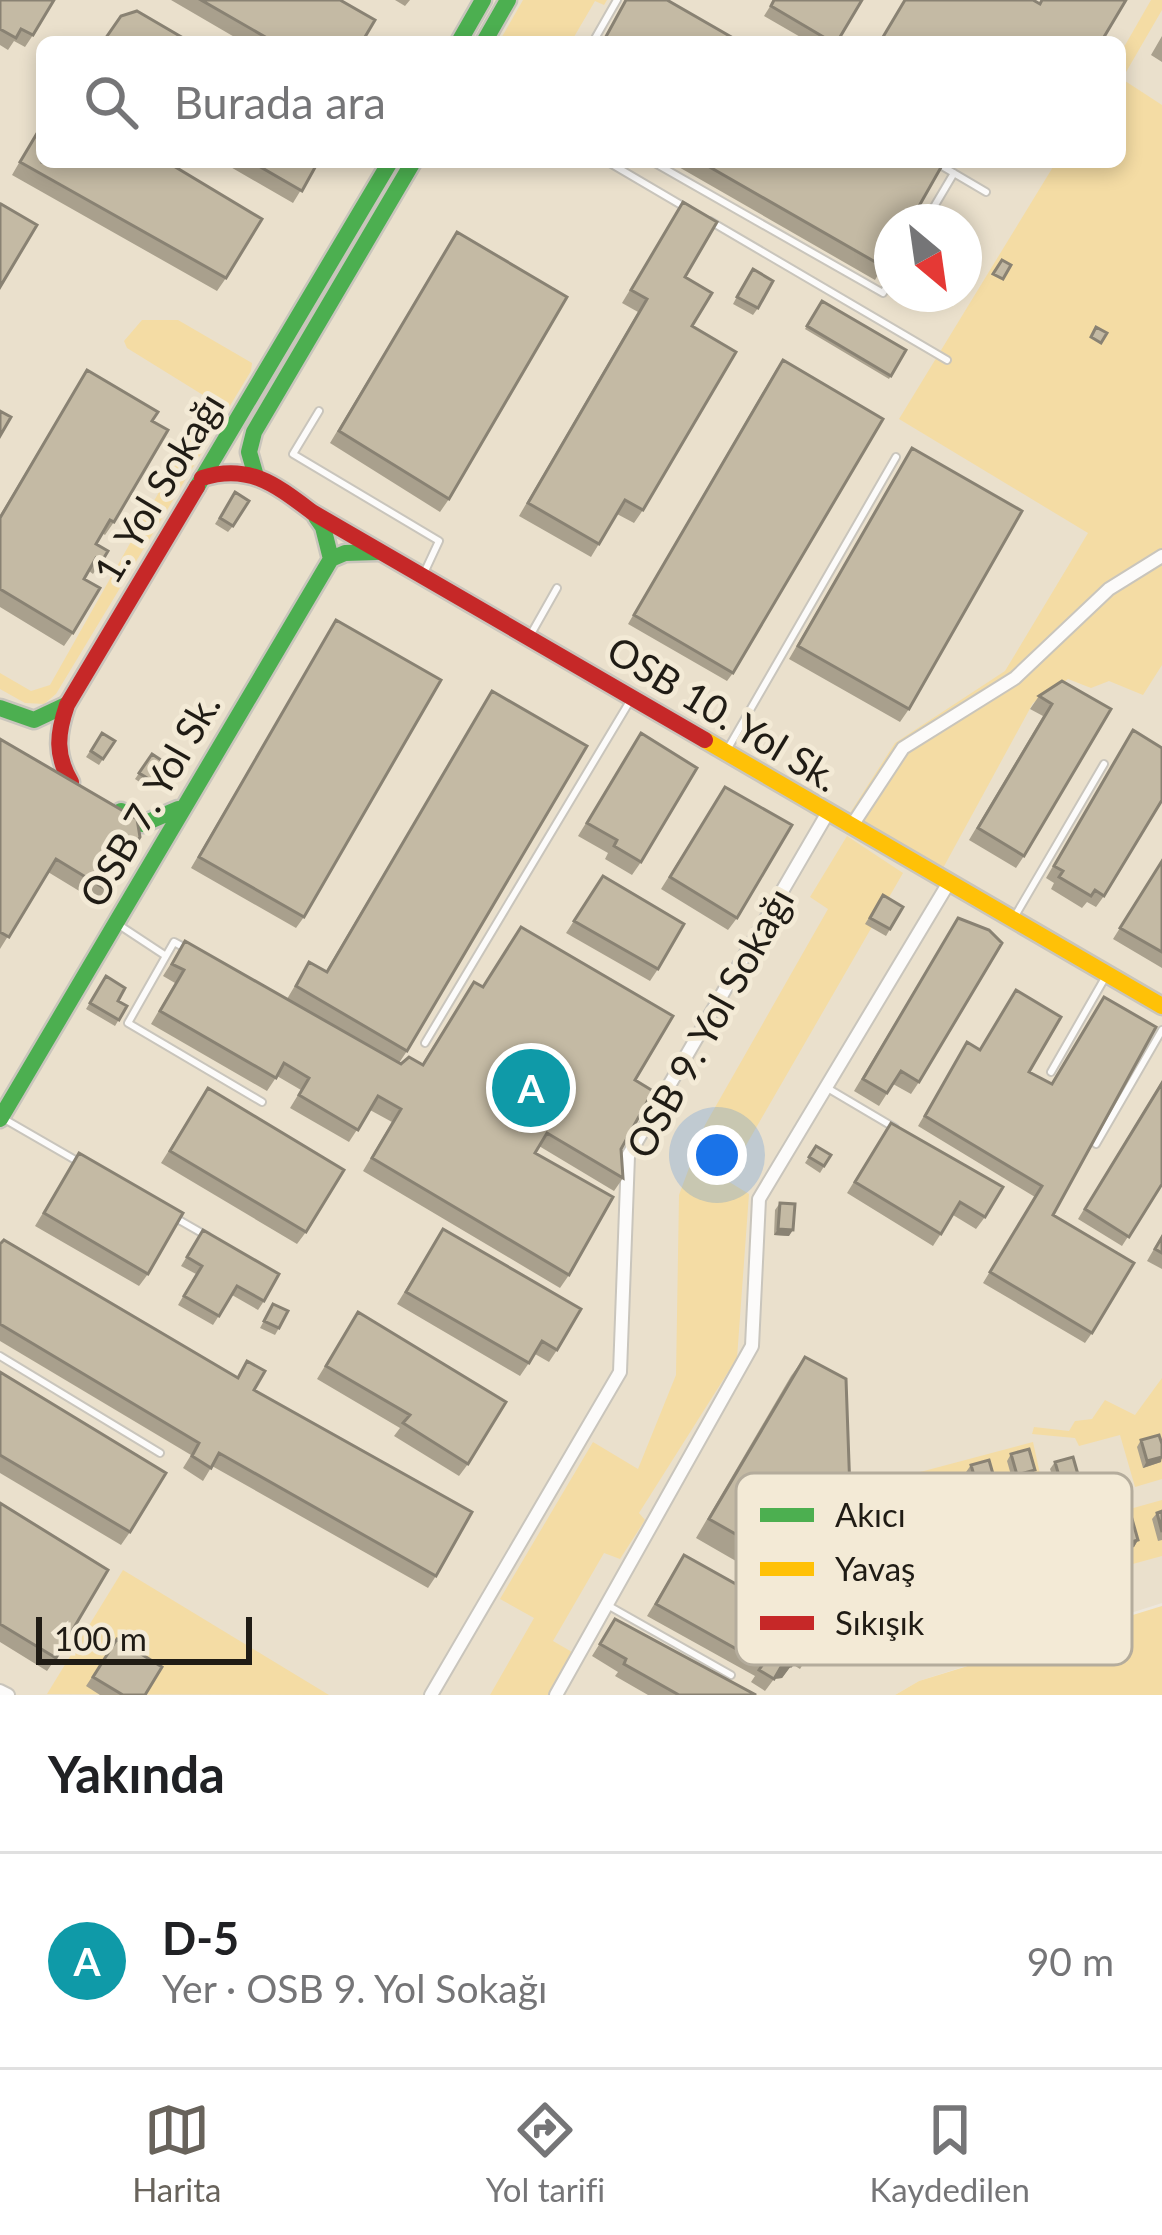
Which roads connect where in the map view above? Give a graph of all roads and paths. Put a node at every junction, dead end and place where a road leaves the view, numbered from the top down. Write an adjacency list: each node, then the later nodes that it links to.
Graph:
1 (483, 0): 4 (street)
2 (508, 0): 5 (street)
3 (617, 0): 6 (lane)
4 (462, 36)
5 (487, 36)
6 (596, 36)
7 (385, 168): 19 (street, 1. Yol Sokağı)
8 (409, 168): 19 (street)
9 (618, 168): 15 (lane)
10 (664, 168): 17 (lane)
11 (945, 168): 12 (lane)
12 (954, 173): 13 (lane); 14 (lane)
13 (986, 191)
14 (936, 204)
15 (688, 208)
16 (708, 220): 18 (lane)
17 (874, 288)
18 (947, 360)
19 (278, 373): 22 (street); 23 (street, 1. Yol Sokağı)
20 (319, 411): 28 (lane)
21 (896, 457): 34 (lane)
22 (255, 473): 23 (street); 24 (street, OSB 10. Yol Sk.)
23 (202, 478): 32 (street, 1. Yol Sokağı)
24 (312, 512): 25 (street, OSB 10. Yol Sk.); 27 (street)
25 (385, 553): 27 (street); 28 (street, OSB 10. Yol Sk.)
26 (1162, 556): 43 (street)
27 (331, 559): 40 (street, OSB 7. Yol Sk.)
28 (423, 574): 30 (street, OSB 10. Yol Sk.)
29 (557, 588): 30 (lane)
30 (530, 638): 31 (street, OSB 10. Yol Sk.)
31 (632, 698): 34 (street, OSB 10. Yol Sk.); 53 (lane)
32 (67, 705): 33 (street); 37 (street, 1. Yol Sokağı)
33 (0, 707)
34 (725, 753): 41 (street, OSB 10. Yol Sk.)
35 (36, 762): 37 (street)
36 (1104, 764): 46 (lane)
37 (71, 782): 38 (street)
38 (89, 792)
39 (107, 803): 42 (street)
40 (182, 806): 42 (street); 44 (street, OSB 7. Yol Sk.)
41 (827, 814): 43 (street, OSB 10. Yol Sk.); 67 (street, OSB 9. Yol Sokağı)
42 (143, 824): 44 (street)
43 (851, 827): 45 (street, OSB 10. Yol Sk.)
44 (154, 860): 47 (street, OSB 7. Yol Sk.)
45 (948, 884): 46 (street, OSB 10. Yol Sk.); 55 (street)
46 (1012, 921): 50 (street, OSB 10. Yol Sk.)
47 (116, 923): 49 (lane); 57 (street, OSB 7. Yol Sk.)
48 (194, 953): 49 (lane)
49 (166, 956): 56 (lane)
50 (1107, 974): 51 (street, OSB 10. Yol Sk.); 54 (lane)
51 (1162, 1006)
52 (1162, 1030): 59 (lane)
53 (425, 1042)
54 (1051, 1072)
55 (826, 1087): 58 (lane); 65 (street)
56 (262, 1102)
57 (0, 1118): 60 (lane)
58 (902, 1132)
59 (1096, 1144)
60 (80, 1162)
61 (159, 1208): 62 (lane)
62 (218, 1243)
63 (0, 1356): 64 (lane)
64 (160, 1453)
65 (605, 1604): 66 (lane); 68 (street)
66 (731, 1675)
67 (430, 1695)
68 (556, 1695)

